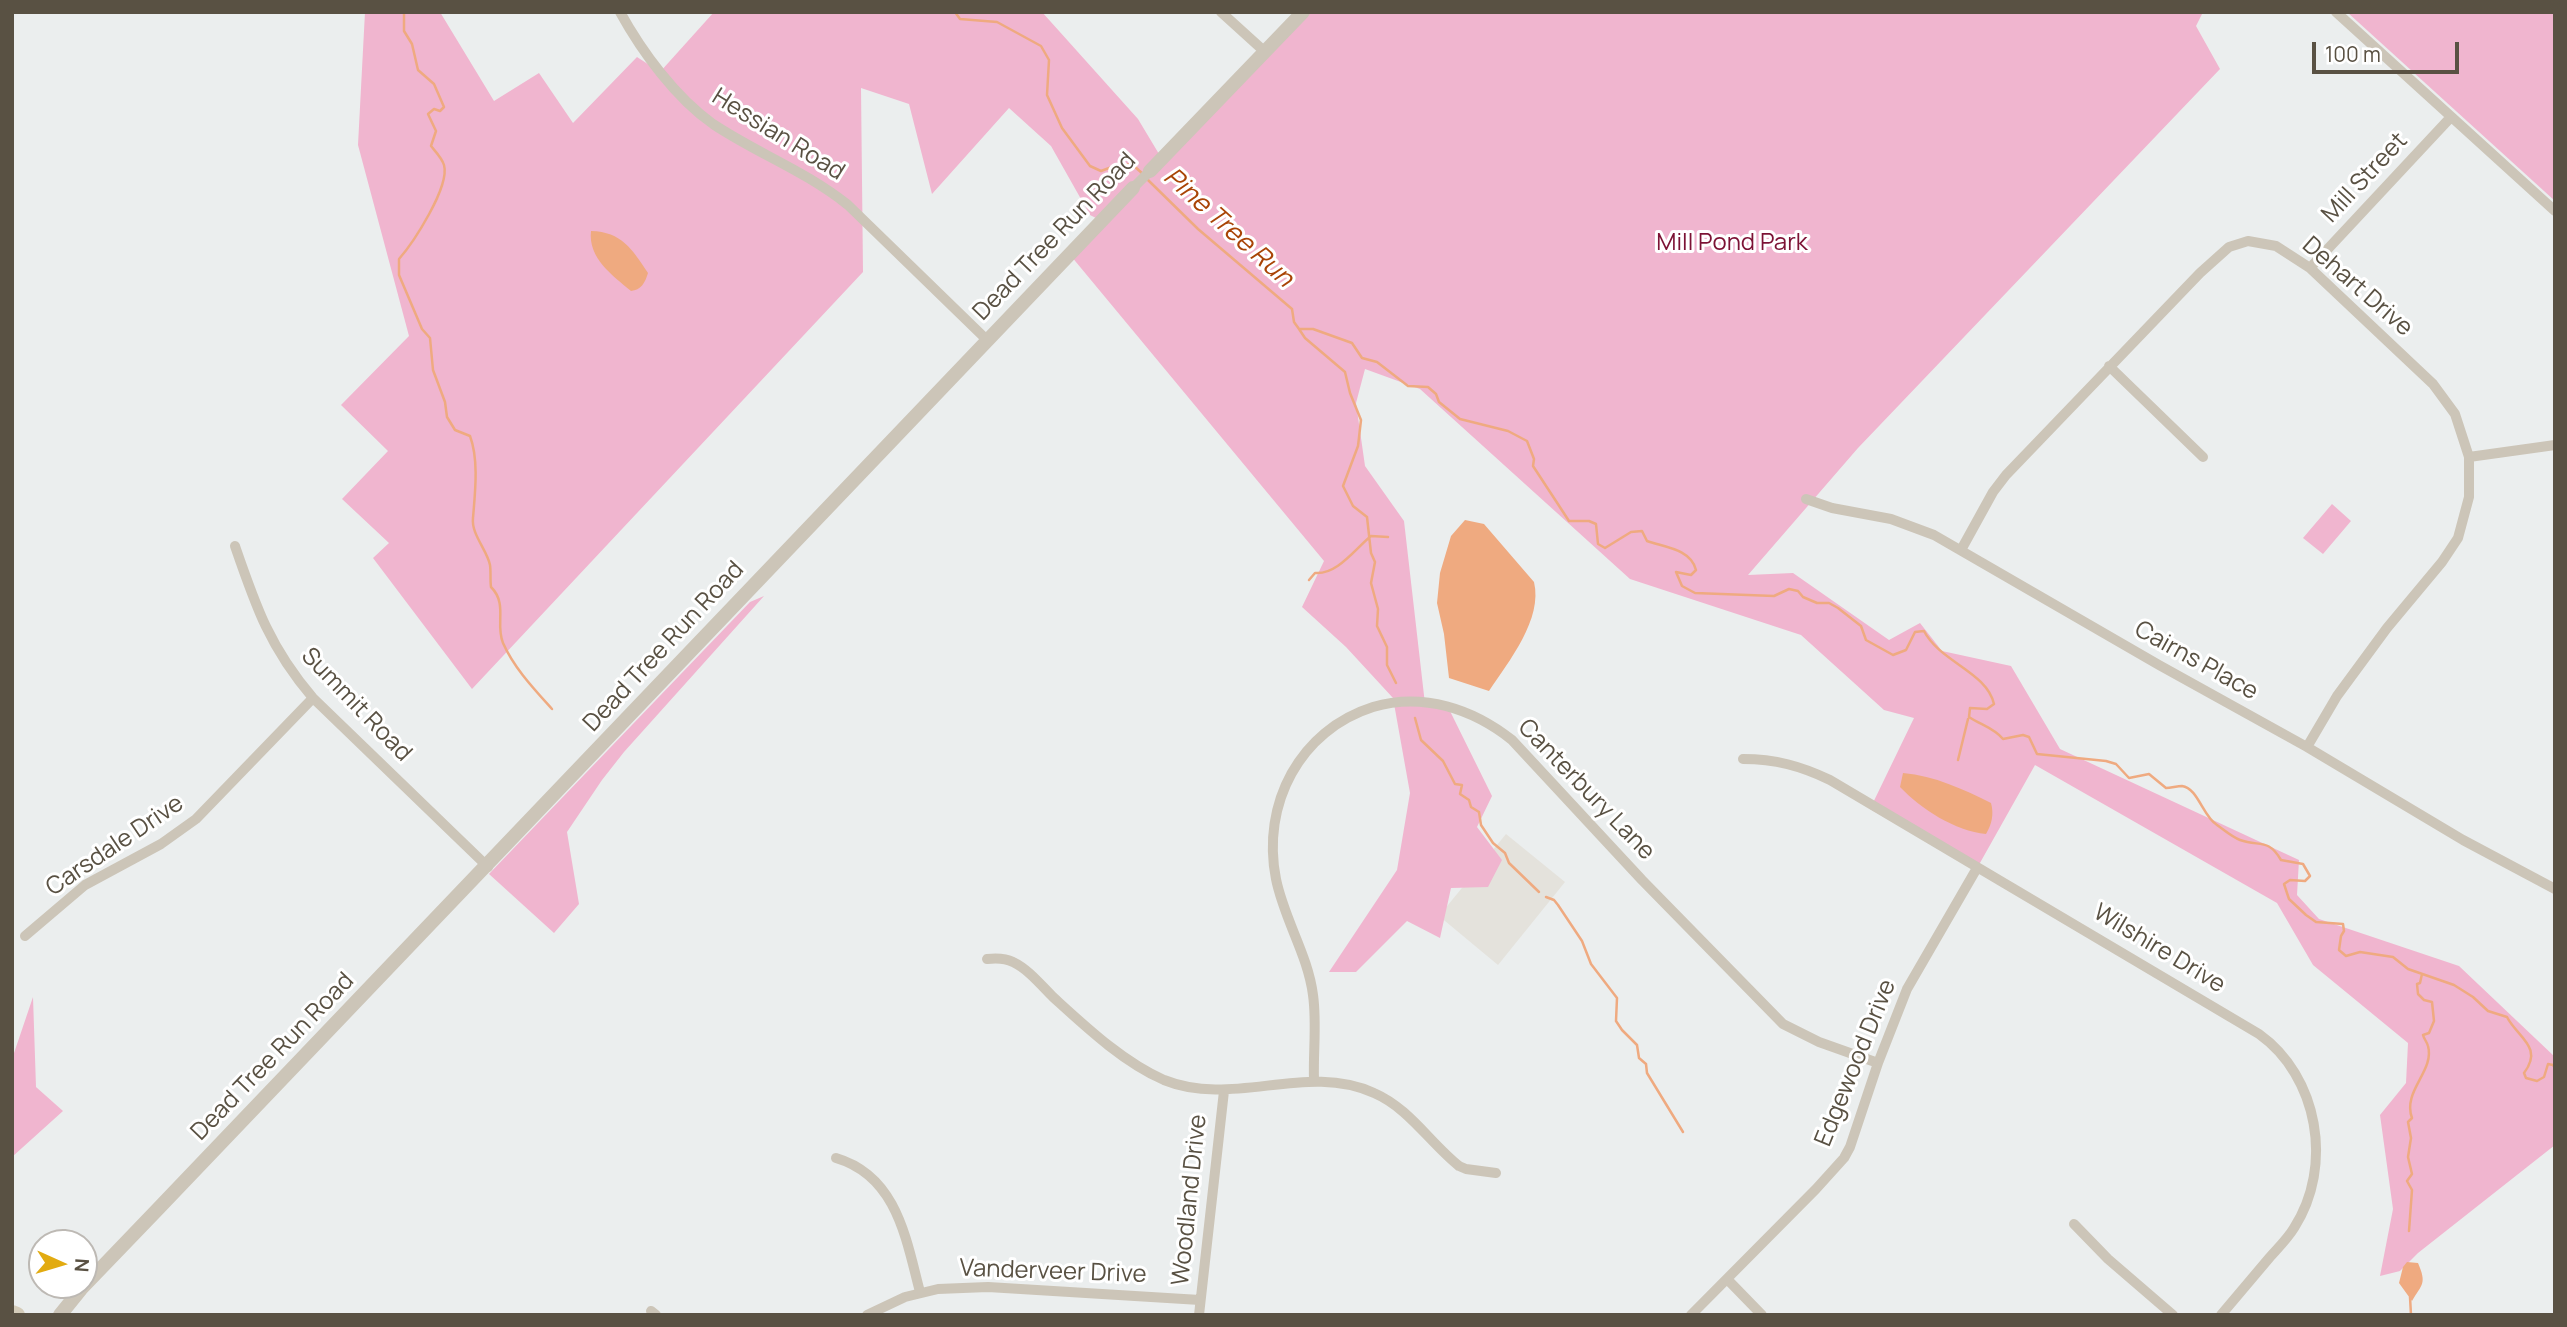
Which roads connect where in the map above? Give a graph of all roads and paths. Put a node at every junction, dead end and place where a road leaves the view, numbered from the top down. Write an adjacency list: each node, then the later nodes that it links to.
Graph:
1 (620, 12): 11 (street, Hessian Road)
2 (1221, 12): 5 (street)
3 (1303, 12): 5 (street, Dead Tree Run Road)
4 (2336, 12): 6 (street)
5 (1264, 51): 7 (street, Dead Tree Run Road)
6 (2451, 117): 9 (street); 10 (street, Mill Street)
7 (1150, 171): 8 (street, Dead Tree Run Road)
8 (1133, 188): 11 (street, Dead Tree Run Road)
9 (2555, 211)
10 (2310, 268): 12 (street, Dehart Drive); 15 (street, Dehart Drive)
11 (988, 341): 22 (street, Dead Tree Run Road)
12 (2109, 366): 14 (street); 18 (street, Dehart Drive)
13 (2555, 445): 15 (street)
14 (2203, 457)
15 (2469, 457): 20 (street, Dehart Drive)
16 (1806, 499): 18 (street, Cairns Place)
17 (235, 545): 19 (street, Summit Road)
18 (1961, 550): 20 (street, Cairns Place)
19 (313, 698): 22 (street, Summit Road); 25 (street, Carsdale Drive)
20 (2307, 747): 24 (street, Cairns Place)
21 (1743, 759): 23 (street, Wilshire Drive)
22 (488, 867): 36 (street, Dead Tree Run Road)
23 (1977, 868): 27 (street, Edgewood Drive); 42 (street, Wilshire Drive)
24 (2555, 889)
25 (25, 936)
26 (987, 959): 29 (street)
27 (1878, 1063): 28 (street, Canterbury Lane); 33 (street, Edgewood Drive)
28 (1314, 1080): 29 (street); 31 (street)
29 (1224, 1091): 35 (street, Woodland Drive)
30 (836, 1158): 34 (street)
31 (1496, 1174)
32 (2074, 1224): 41 (street)
33 (1727, 1279): 39 (street, Edgewood Drive); 40 (street)
34 (920, 1292): 35 (street, Vanderveer Drive); 37 (street, Vanderveer Drive)
35 (1200, 1300): 38 (street, Woodland Drive)
36 (60, 1315)
37 (867, 1315)
38 (1199, 1315)
39 (1691, 1315)
40 (1762, 1315)
41 (2173, 1315)
42 (2221, 1315)

